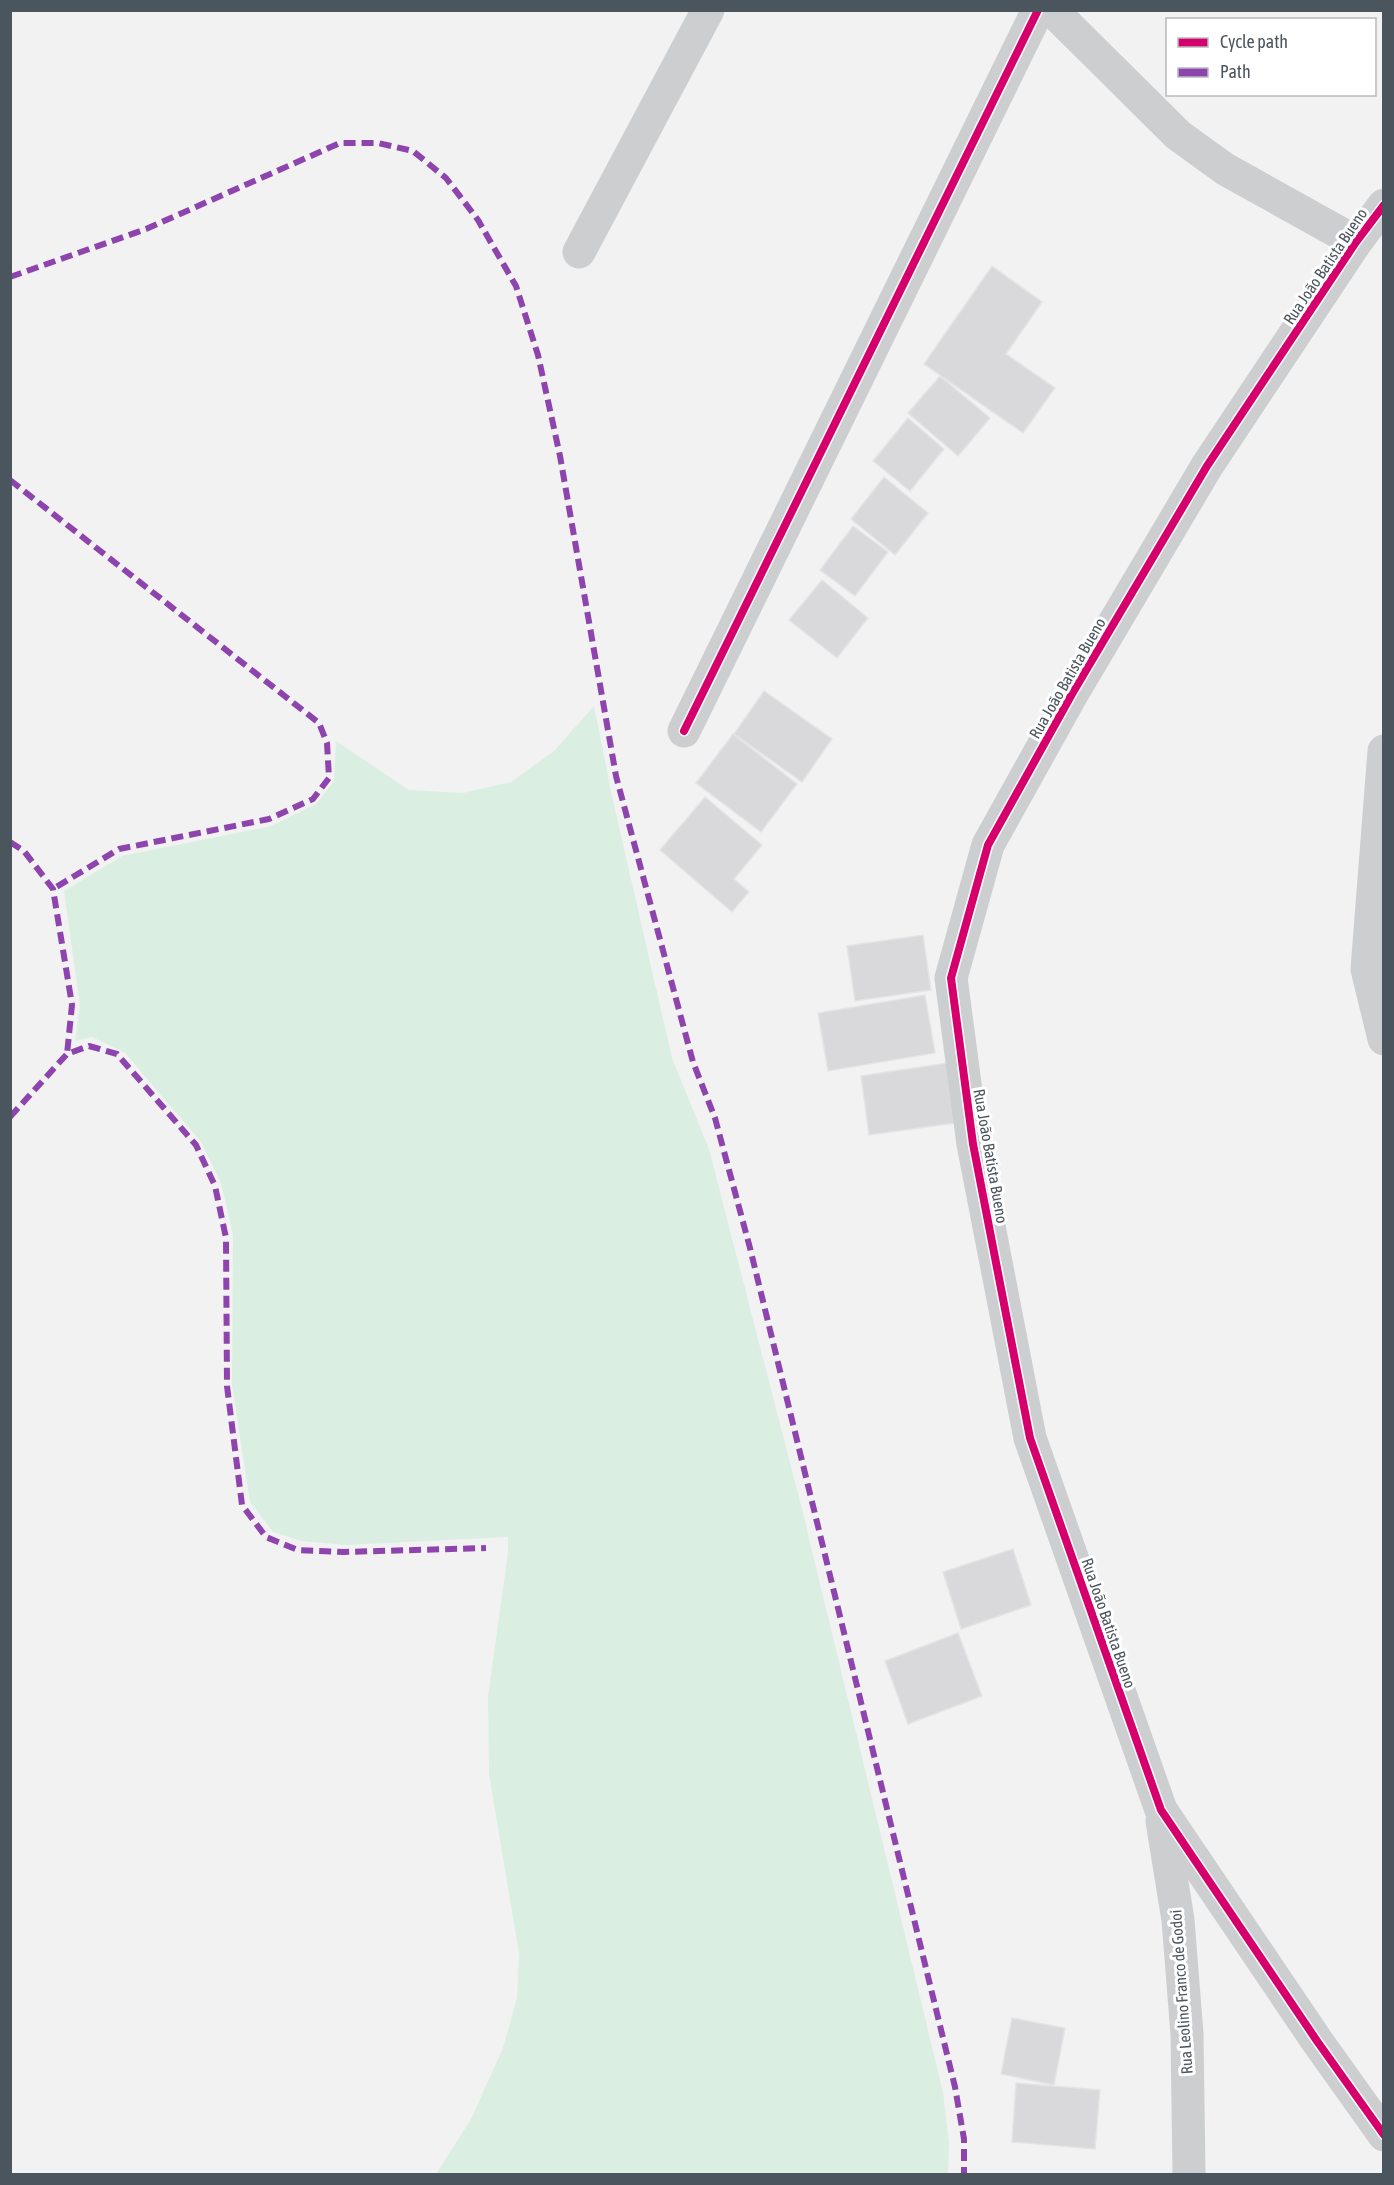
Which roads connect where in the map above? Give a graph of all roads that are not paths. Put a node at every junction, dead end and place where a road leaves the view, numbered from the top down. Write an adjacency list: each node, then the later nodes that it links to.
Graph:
1 (708, 10): 6 (street)
2 (1038, 10): 7 (street)
3 (1052, 10): 5 (street)
4 (1383, 204): 5 (street, Rua João Batista Bueno)
5 (1356, 242): 10 (street, Rua João Batista Bueno)
6 (579, 252)
7 (684, 731)
8 (1383, 751): 9 (street)
9 (1383, 1039)
10 (1161, 1810): 11 (street, Rua João Batista Bueno); 12 (street, Rua Leolino Franco de Godoi)
11 (1383, 2135)
12 (1190, 2175)

